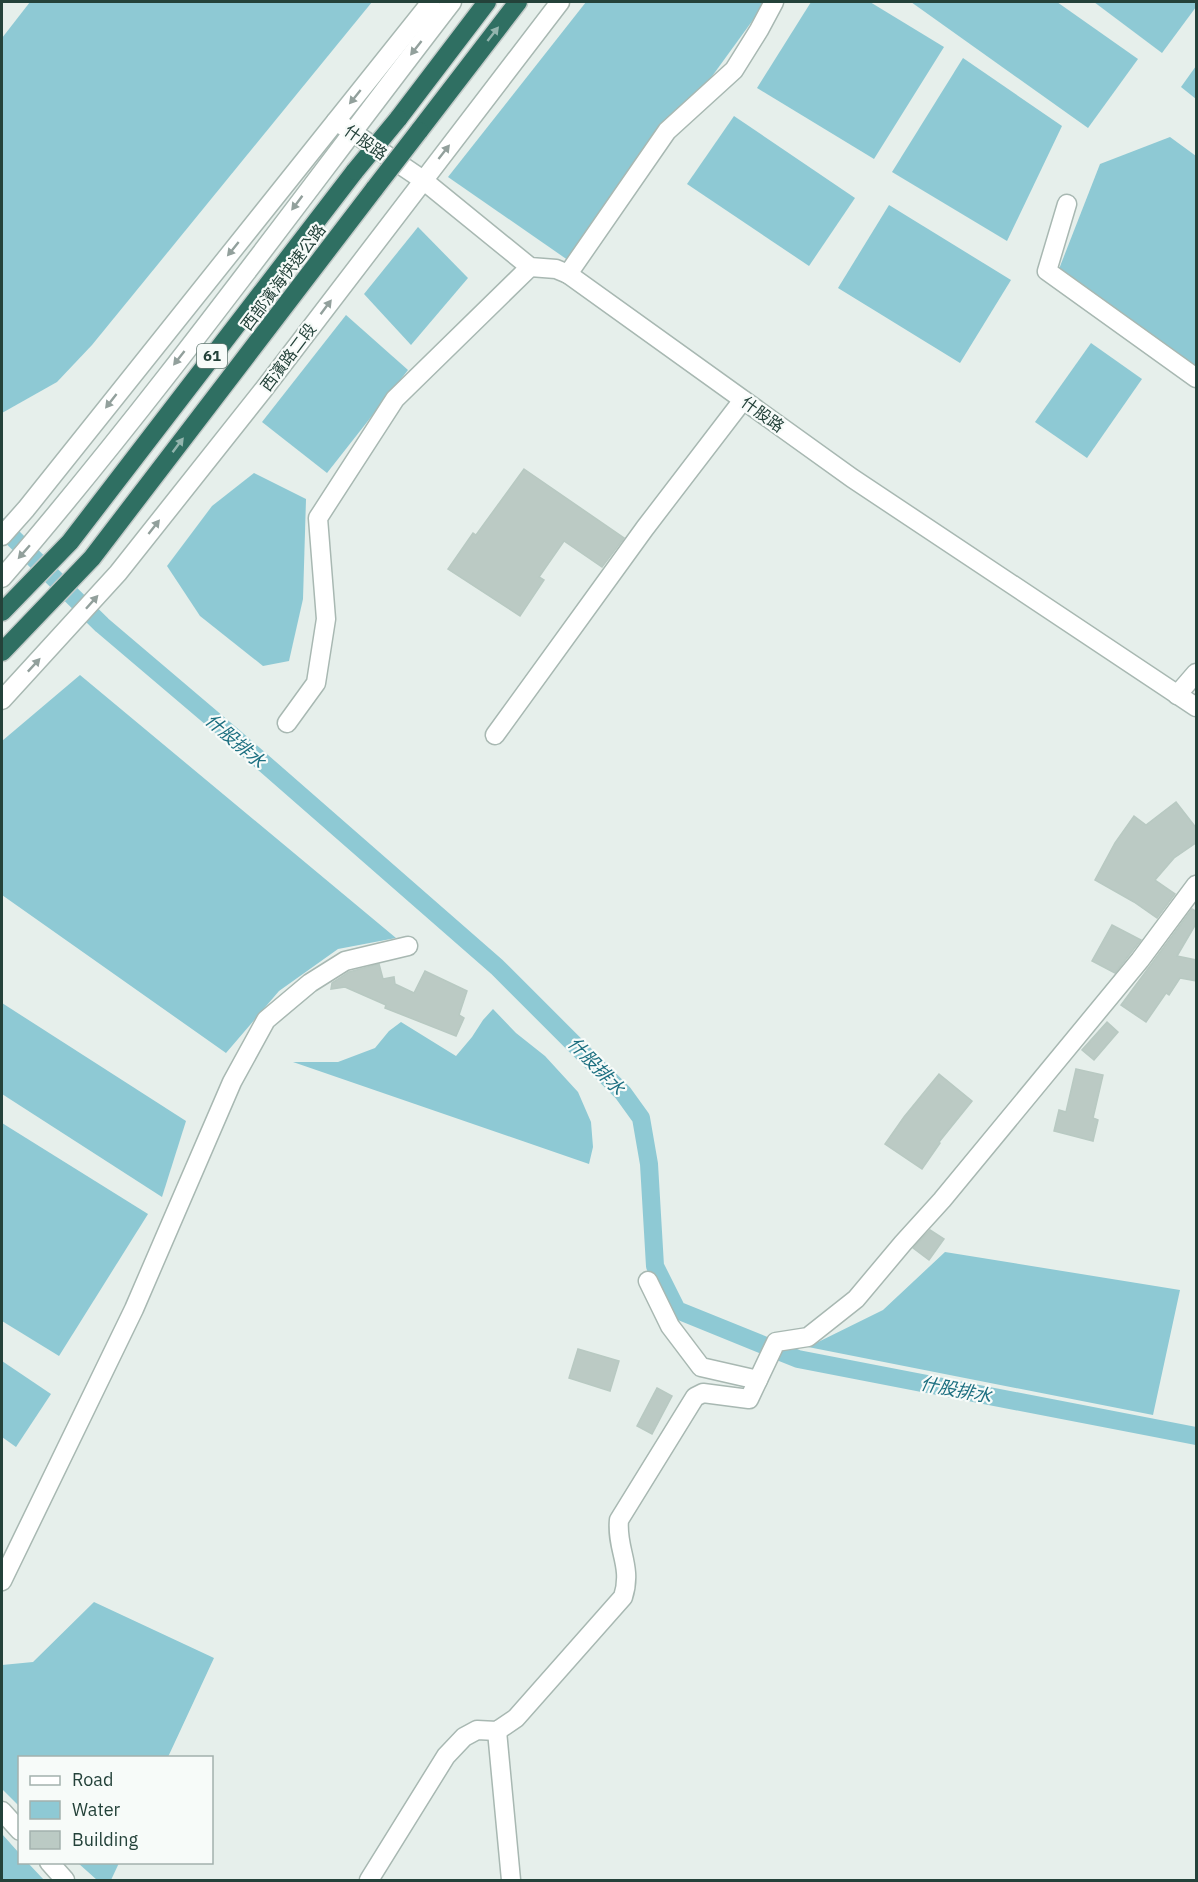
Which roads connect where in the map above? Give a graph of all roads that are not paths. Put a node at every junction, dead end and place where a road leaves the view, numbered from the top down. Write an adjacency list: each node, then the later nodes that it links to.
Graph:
1 (430, 2): 7 (street, one-way to 7)
2 (452, 2): 8 (street, one-way to 8)
3 (488, 2): 17 (highway, 西部濱海快速公路 / 61, bridge)
4 (518, 2): 18 (highway, 西部濱海快速公路 / 61, one-way to 4, bridge)
5 (560, 2): 9 (street, 西濱路二段, one-way to 5)
6 (774, 2): 12 (street)
7 (336, 121): 8 (street, 什股路); 15 (street, one-way to 15)
8 (351, 132): 9 (street, 什股路); 16 (street, one-way to 16)
9 (423, 180): 11 (street, 什股路); 21 (street, 西濱路二段, one-way to 9)
10 (1067, 204): 13 (street)
11 (530, 267): 12 (street, 什股路); 23 (street)
12 (568, 274): 14 (street, 什股路)
13 (1197, 378)
14 (743, 400): 20 (street, 什股路); 24 (street)
15 (2, 536)
16 (2, 578)
17 (2, 612)
18 (2, 652)
19 (1197, 673): 20 (street)
20 (1177, 695): 22 (street, 什股路)
21 (2, 700)
22 (1197, 707)
23 (286, 723)
24 (495, 735)
25 (1197, 885): 28 (street)
26 (408, 946): 29 (street)
27 (648, 1281): 28 (street)
28 (759, 1376): 30 (street)
29 (2, 1581)
30 (497, 1731): 35 (street); 36 (street)
31 (2, 1811): 32 (street)
32 (18, 1829)
33 (50, 1864): 34 (street)
34 (65, 1881)
35 (369, 1881)
36 (511, 1881)

